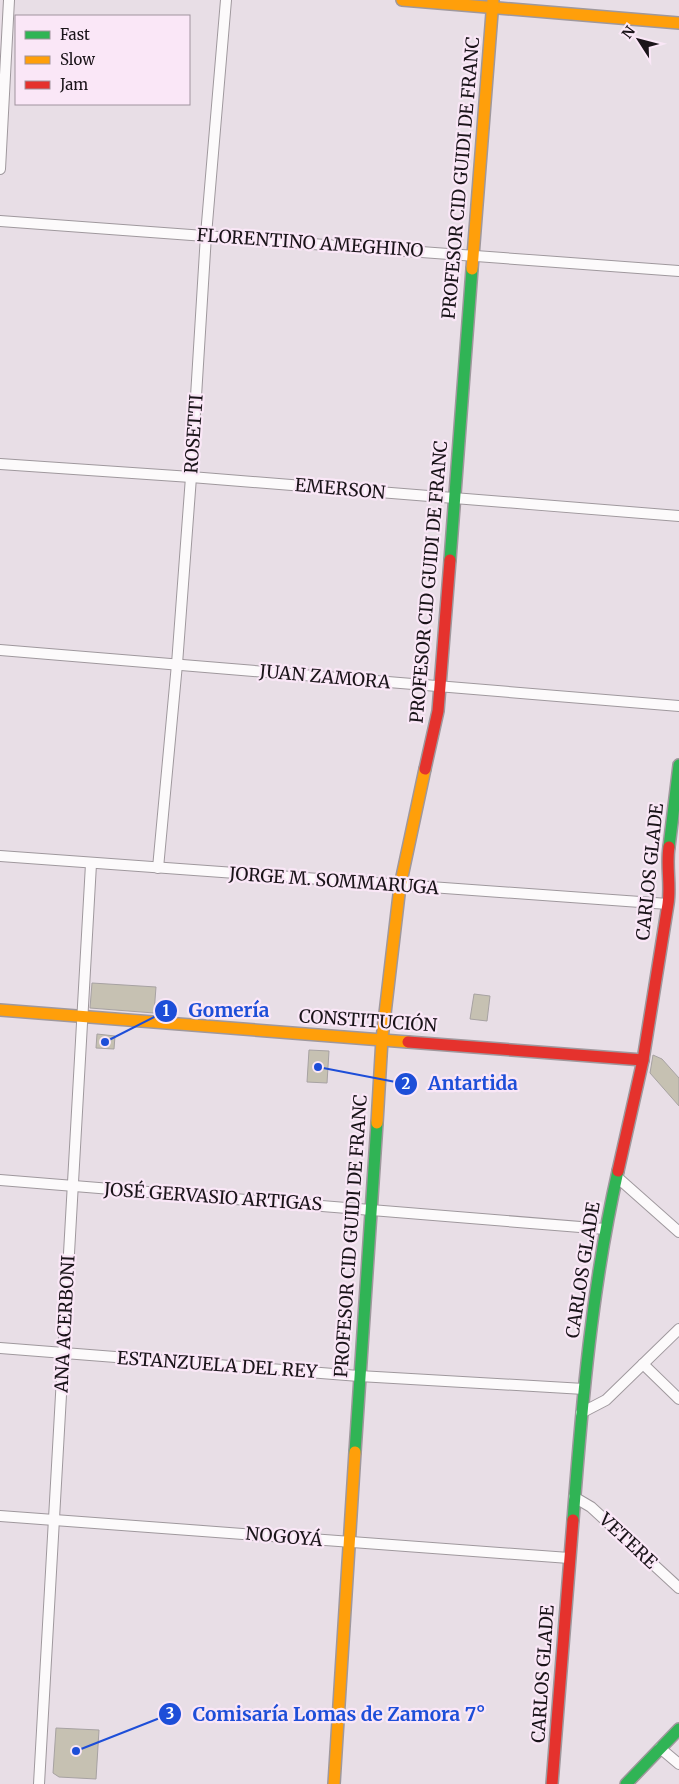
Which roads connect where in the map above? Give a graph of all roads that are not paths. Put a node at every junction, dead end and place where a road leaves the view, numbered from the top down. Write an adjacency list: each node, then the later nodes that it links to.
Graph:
1 (9, 0): 6 (street)
2 (226, 0): 8 (street, ROSETTI)
3 (402, 0): 4 (street)
4 (493, 4): 5 (street); 9 (street, PROFESOR CID GUIDI DE FRANC)
5 (679, 22)
6 (0, 169)
7 (0, 221): 8 (street, FLORENTINO AMEGHINO)
8 (206, 235): 9 (street, FLORENTINO AMEGHINO); 12 (street, ROSETTI)
9 (472, 255): 10 (street, FLORENTINO AMEGHINO); 13 (street, PROFESOR CID GUIDI DE FRANC)
10 (679, 271)
11 (0, 464): 12 (street, EMERSON)
12 (191, 477): 13 (street, EMERSON); 16 (street, ROSETTI)
13 (454, 498): 14 (street, EMERSON); 17 (street, PROFESOR CID GUIDI DE FRANC)
14 (679, 516)
15 (0, 650): 16 (street, JUAN ZAMORA)
16 (177, 664): 17 (street, JUAN ZAMORA); 22 (street, ROSETTI)
17 (440, 686): 18 (street, JUAN ZAMORA); 23 (street, PROFESOR CID GUIDI DE FRANC)
18 (679, 706)
19 (679, 765): 24 (street, CARLOS GLADE)
20 (0, 856): 21 (street, JORGE M. SOMMARUGA)
21 (91, 864): 22 (street, JORGE M. SOMMARUGA); 27 (street, ANA ACERBONI)
22 (158, 868): 23 (street, JORGE M. SOMMARUGA)
23 (400, 886): 25 (street, JORGE M. SOMMARUGA); 28 (street, PROFESOR CID GUIDI DE FRANC)
24 (674, 890): 25 (street, CARLOS GLADE)
25 (668, 904): 29 (street, CARLOS GLADE)
26 (0, 1010): 27 (street, CONSTITUCIÓN)
27 (82, 1016): 28 (street, CONSTITUCIÓN); 32 (street, ANA ACERBONI)
28 (382, 1039): 29 (street, CONSTITUCIÓN); 33 (street, PROFESOR CID GUIDI DE FRANC)
29 (643, 1060): 30 (street, CARLOS GLADE)
30 (617, 1177): 34 (street, CARLOS GLADE); 35 (street)
31 (0, 1180): 32 (street, JOSÉ GERVASIO ARTIGAS)
32 (74, 1186): 33 (street, JOSÉ GERVASIO ARTIGAS); 38 (street, ANA ACERBONI)
33 (372, 1209): 34 (street, JOSÉ GERVASIO ARTIGAS); 40 (street, PROFESOR CID GUIDI DE FRANC)
34 (605, 1229): 41 (street, CARLOS GLADE)
35 (679, 1232)
36 (679, 1329): 39 (street)
37 (0, 1348): 38 (street, ESTANZUELA DEL REY)
38 (63, 1353): 40 (street, ESTANZUELA DEL REY); 46 (street, ANA ACERBONI)
39 (643, 1364): 42 (street); 43 (street)
40 (359, 1376): 41 (street, ESTANZUELA DEL REY); 47 (street, PROFESOR CID GUIDI DE FRANC)
41 (584, 1390): 43 (street, CARLOS GLADE)
42 (679, 1399)
43 (581, 1413): 44 (street, CARLOS GLADE)
44 (574, 1497): 48 (street, CARLOS GLADE); 49 (street, VETERE)
45 (0, 1516): 46 (street, NOGOYÁ)
46 (54, 1519): 47 (street, NOGOYÁ); 53 (street, ANA ACERBONI)
47 (349, 1542): 48 (street, NOGOYÁ); 54 (street, PROFESOR CID GUIDI DE FRANC)
48 (569, 1558): 55 (street, CARLOS GLADE)
49 (679, 1588)
50 (679, 1729): 51 (street)
51 (660, 1748): 52 (street); 56 (street)
52 (679, 1764)
53 (39, 1784)
54 (334, 1784)
55 (552, 1784)
56 (626, 1784)

